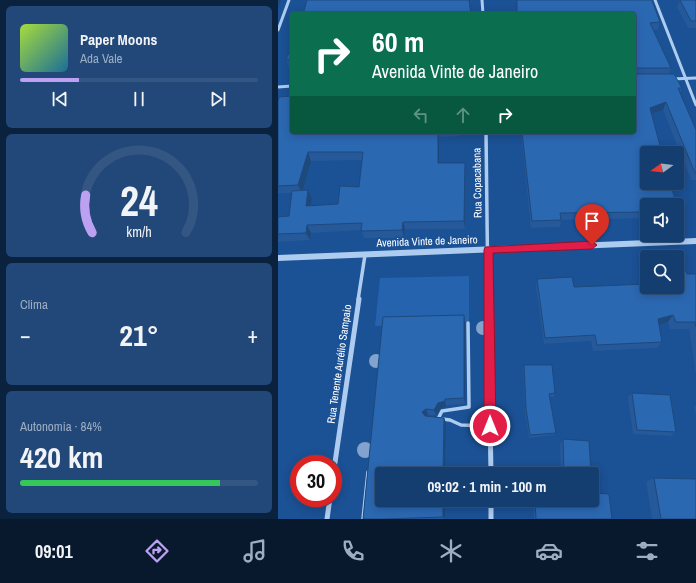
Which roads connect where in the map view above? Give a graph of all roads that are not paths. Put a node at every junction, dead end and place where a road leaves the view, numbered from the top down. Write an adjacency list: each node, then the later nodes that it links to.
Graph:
1 (289, 0): 5 (street)
2 (482, 0): 4 (street)
3 (655, 0): 6 (street)
4 (483, 12)
5 (278, 30)
6 (686, 78): 7 (street); 8 (street); 11 (street)
7 (696, 78)
8 (671, 79)
9 (290, 86): 10 (street)
10 (278, 87)
11 (696, 105)
12 (486, 134): 14 (street, Rua Copacabana)
13 (696, 241): 14 (street, Avenida Vinte de Janeiro)
14 (488, 250): 15 (street, Avenida Vinte de Janeiro); 18 (street, Rua Copacabana)
15 (365, 255): 16 (street, Avenida Vinte de Janeiro); 19 (street, Rua Tenente Aurélio Sampaio)
16 (278, 258)
17 (468, 323): 18 (lane)
18 (490, 426): 21 (street, Rua Copacabana)
19 (336, 455)
20 (369, 464): 25 (lane)
21 (491, 467)
22 (329, 507): 24 (street)
23 (491, 507): 26 (street)
24 (327, 519)
25 (363, 519)
26 (491, 519)

